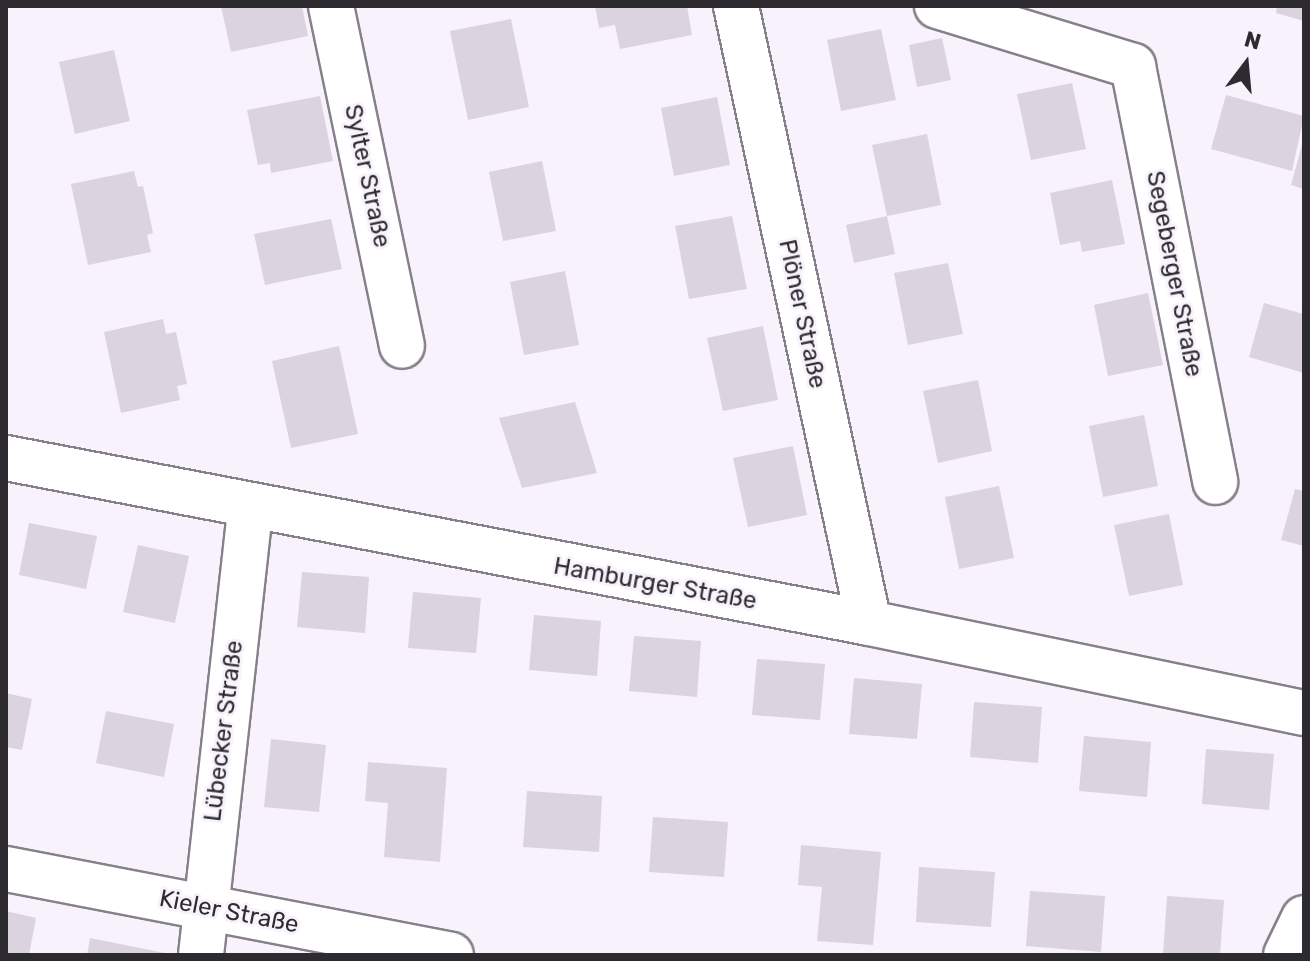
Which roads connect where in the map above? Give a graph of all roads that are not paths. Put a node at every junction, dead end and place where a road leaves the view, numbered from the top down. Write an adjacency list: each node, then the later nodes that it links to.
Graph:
1 (331, 6): 4 (street, Sylter Straße)
2 (736, 6): 8 (street, Plöner Straße)
3 (937, 6): 6 (street, Segeberger Straße)
4 (402, 346)
5 (6, 458): 7 (street, Hamburger Straße)
6 (1215, 482)
7 (250, 508): 8 (street, Hamburger Straße); 11 (street, Lübecker Straße)
8 (869, 623): 9 (street, Hamburger Straße)
9 (1304, 713)
10 (6, 869): 11 (street, Kieler Straße)
11 (204, 907): 13 (street, Lübecker Straße); 14 (street, Kieler Straße)
12 (1304, 918): 15 (street)
13 (201, 955)
14 (451, 955)
15 (1286, 955)

